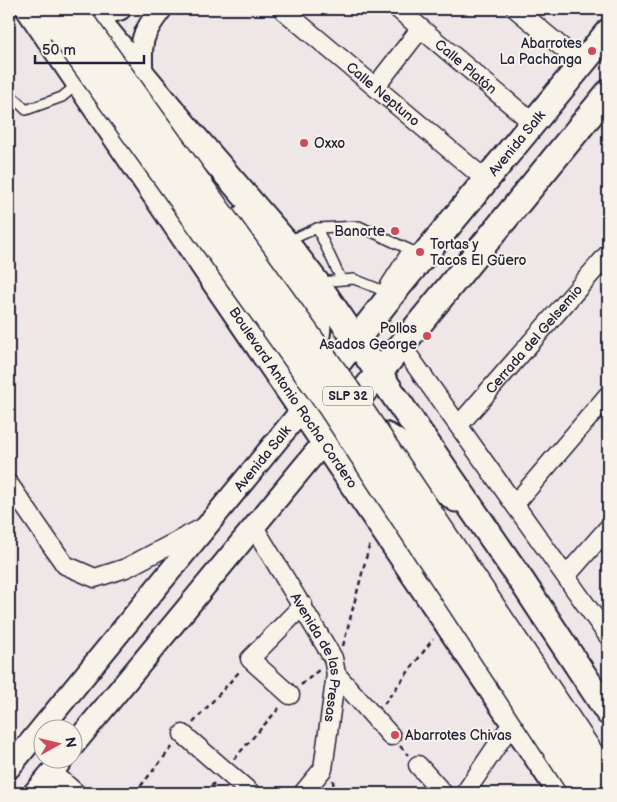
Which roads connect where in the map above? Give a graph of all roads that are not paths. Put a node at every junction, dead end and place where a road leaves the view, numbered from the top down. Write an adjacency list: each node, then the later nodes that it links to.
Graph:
1 (29, 9): 11 (main road, Boulevard Antonio Rocha Cordero)
2 (161, 9): 10 (street)
3 (282, 9): 12 (street, Calle Neptuno)
4 (398, 9): 7 (street, Calle Platón)
5 (516, 9): 9 (street)
6 (87, 13): 10 (main road); 57 (highway, SLP 32, bridge); 66 (highway, Boulevard Antonio Rocha Cordero / SLP 32, bridge)
7 (421, 28): 12 (street); 15 (street, Calle Platón)
8 (608, 32): 9 (main road, Avenida Salk)
9 (582, 64): 15 (main road, Avenida Salk)
10 (142, 74): 16 (main road)
11 (79, 83): 13 (lane); 27 (main road, Boulevard Antonio Rocha Cordero)
12 (376, 86): 17 (street, Calle Neptuno)
13 (9, 93)
14 (608, 93): 19 (main road)
15 (533, 123): 17 (main road, Avenida Salk)
16 (189, 131): 21 (main road); 27 (main road)
17 (486, 180): 18 (main road, Avenida Salk)
18 (469, 201): 19 (main road); 22 (main road, Avenida Salk)
19 (500, 224): 29 (main road)
20 (316, 228): 21 (lane); 22 (lane); 24 (lane)
21 (286, 243): 25 (main road)
22 (416, 253): 26 (main road, Avenida Salk)
23 (608, 254): 33 (street, Cerrada del Gelsemio)
24 (341, 279): 25 (lane); 26 (lane)
25 (316, 282): 28 (main road)
26 (386, 292): 28 (main road, Avenida Salk)
27 (229, 306): 32 (main road, Boulevard Antonio Rocha Cordero)
28 (355, 339): 30 (main road); 32 (main road, Avenida Salk)
29 (401, 345): 30 (main road); 33 (street)
30 (378, 372): 34 (main road); 38 (main road)
31 (608, 395): 37 (street)
32 (301, 411): 34 (main road, Boulevard Antonio Rocha Cordero); 40 (street, Avenida Salk)
33 (459, 425): 37 (street)
34 (324, 442): 36 (main road, Boulevard Antonio Rocha Cordero); 41 (street)
35 (9, 484): 40 (street)
36 (358, 491): 38 (main road); 39 (main road, Boulevard Antonio Rocha Cordero)
37 (515, 504): 43 (street)
38 (475, 514): 48 (main road)
39 (376, 517): 49 (street, Boulevard Antonio Rocha Cordero); 65 (main road)
40 (204, 526): 54 (street, Avenida Salk)
41 (254, 527): 44 (street, Avenida de las Presas); 51 (street)
42 (608, 528): 43 (street)
43 (566, 576): 45 (street)
44 (303, 605): 46 (street, Avenida de las Presas); 47 (street)
45 (608, 636)
46 (334, 666): 52 (street); 61 (street, Avenida de las Presas)
47 (290, 695)
48 (608, 712)
49 (506, 732): 63 (street); 64 (street, Boulevard Antonio Rocha Cordero)
50 (183, 734): 60 (street)
51 (82, 735)
52 (391, 736)
53 (418, 765): 62 (street)
54 (9, 768)
55 (54, 770): 58 (street)
56 (60, 770): 59 (street)
57 (608, 782)
58 (34, 793)
59 (76, 793)
60 (251, 793)
61 (302, 793)
62 (443, 793)
63 (465, 793)
64 (548, 793)
65 (561, 793)
66 (586, 793)

